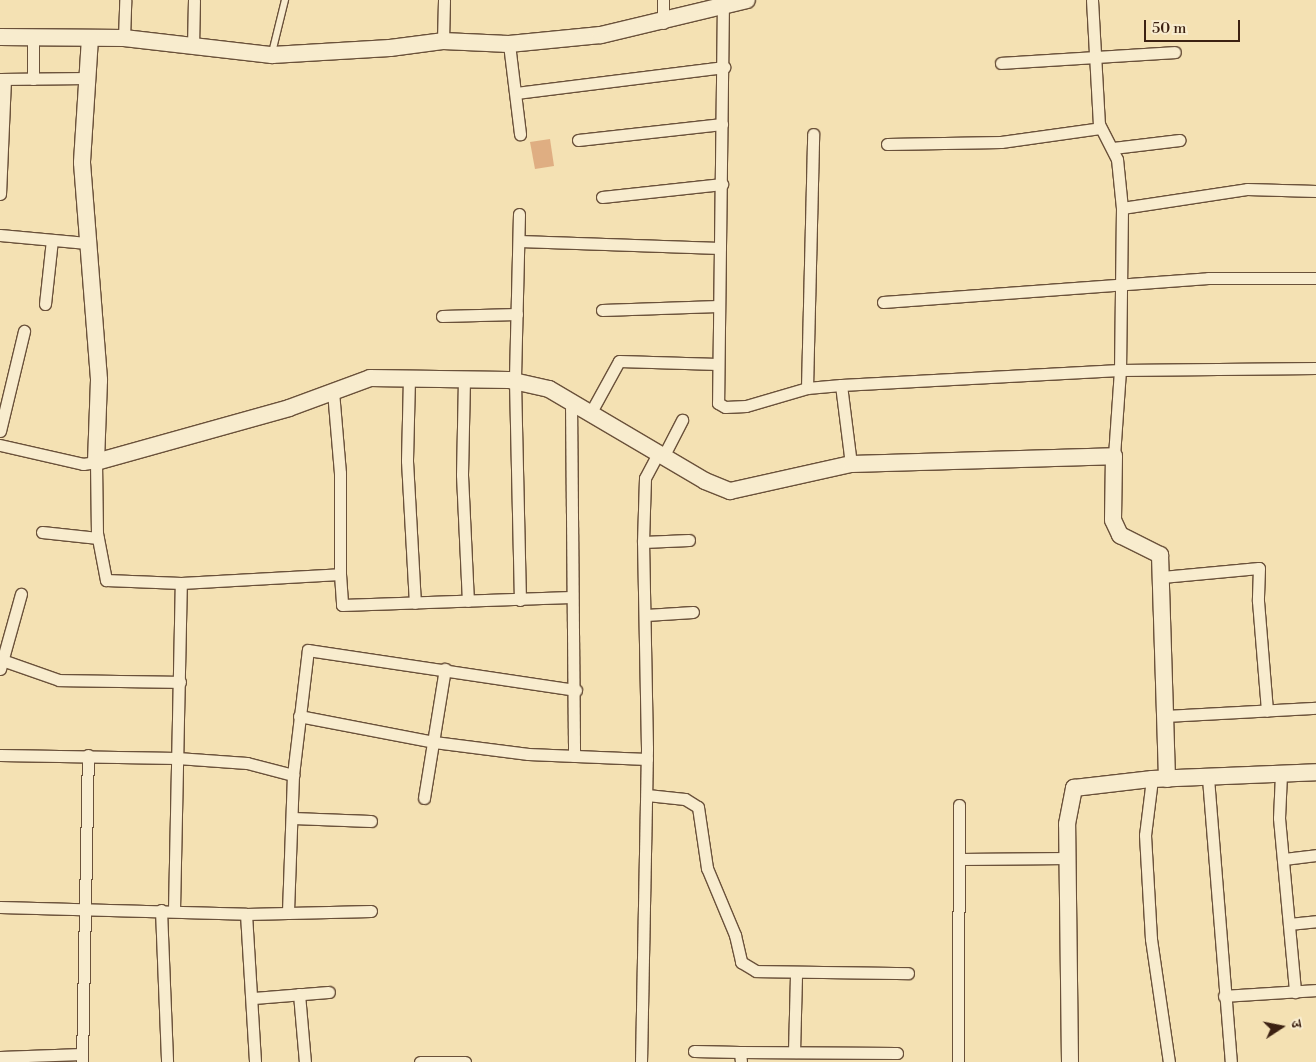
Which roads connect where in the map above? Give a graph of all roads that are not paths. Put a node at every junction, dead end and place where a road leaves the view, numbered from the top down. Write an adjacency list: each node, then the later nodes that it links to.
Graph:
1 (125, 0): 13 (street)
2 (194, 0): 16 (street)
3 (285, 0): 18 (lane)
4 (444, 0): 14 (street)
5 (663, 0): 9 (street)
6 (747, 0): 8 (street)
7 (1092, 0): 19 (street)
8 (723, 4): 9 (street); 21 (street)
9 (663, 23): 15 (street)
10 (0, 37): 11 (street)
11 (33, 37): 12 (street); 24 (street)
12 (90, 38): 13 (street); 22 (street)
13 (124, 38): 16 (street)
14 (442, 41): 15 (street); 18 (street)
15 (509, 44): 25 (street)
16 (193, 47): 18 (street)
17 (1175, 52): 19 (street)
18 (272, 55)
19 (1095, 57): 20 (street); 27 (street)
20 (1001, 63)
21 (724, 67): 25 (street); 26 (street)
22 (88, 78): 24 (street); 43 (street)
23 (2, 79): 24 (street); 36 (street)
24 (33, 80)
25 (516, 93): 28 (street)
26 (722, 124): 30 (street); 34 (street)
27 (1100, 128): 32 (street); 33 (street)
28 (520, 134)
29 (813, 134): 61 (street)
30 (578, 140)
31 (1180, 140): 33 (street)
32 (887, 144)
33 (1113, 148): 38 (street)
34 (722, 184): 37 (street); 44 (street)
35 (1316, 190): 38 (street)
36 (0, 194)
37 (602, 198)
38 (1122, 208): 46 (street)
39 (519, 214): 42 (street)
40 (0, 233): 41 (street)
41 (52, 240): 43 (street); 48 (street)
42 (519, 241): 44 (street); 51 (street)
43 (87, 243): 70 (street)
44 (720, 248): 49 (street)
45 (1316, 278): 46 (street)
46 (1122, 286): 47 (street); 56 (street)
47 (883, 302)
48 (45, 304)
49 (718, 306): 50 (street); 54 (street)
50 (602, 310)
51 (517, 314): 52 (street); 59 (street)
52 (442, 316)
53 (24, 330): 66 (street)
54 (718, 364): 61 (street); 64 (street)
55 (1316, 368): 56 (street)
56 (1120, 370): 60 (street); 69 (street)
57 (409, 378): 58 (street); 62 (street); 83 (street)
58 (464, 379): 59 (street); 82 (street)
59 (515, 381): 63 (street); 81 (street)
60 (841, 385): 61 (street); 71 (street)
61 (807, 388)
62 (333, 392): 70 (street); 76 (street)
63 (572, 401): 64 (street); 80 (street)
64 (591, 412): 68 (street)
65 (682, 420): 68 (street)
66 (0, 431)
67 (0, 444): 70 (street)
68 (660, 456): 71 (street); 75 (street)
69 (1114, 456): 71 (street); 77 (street)
70 (96, 462): 73 (street)
71 (851, 464)
72 (42, 532): 73 (street)
73 (98, 538): 78 (street)
74 (689, 540): 75 (street)
75 (643, 542): 85 (street)
76 (340, 574): 78 (street); 83 (street)
77 (1162, 577): 91 (street); 93 (street)
78 (181, 583): 88 (street)
79 (21, 594): 86 (street)
80 (572, 597): 81 (street); 89 (street)
81 (520, 600): 82 (street)
82 (468, 601): 83 (street)
83 (415, 603)
84 (694, 612): 85 (street)
85 (646, 615): 99 (street)
86 (1, 664): 88 (street)
87 (445, 669): 89 (street); 92 (street); 94 (street)
88 (180, 682): 98 (street)
89 (576, 690): 97 (street)
90 (1316, 708): 91 (street)
91 (1267, 711): 93 (street)
92 (299, 716): 94 (street); 102 (street)
93 (1166, 716): 104 (street)
94 (434, 742): 97 (street); 106 (street)
95 (88, 755): 96 (street); 98 (street); 115 (street)
96 (0, 756)
97 (574, 756): 99 (street)
98 (177, 758): 102 (street); 117 (street)
99 (647, 759): 105 (street)
100 (1316, 772): 101 (street)
101 (1281, 774): 103 (street); 113 (street)
102 (293, 775): 108 (street)
103 (1208, 778): 104 (street); 129 (street)
104 (1160, 779): 111 (street); 145 (street)
105 (647, 795): 123 (street); 142 (street)
106 (424, 798)
107 (959, 805): 112 (street)
108 (292, 818): 109 (street); 119 (street)
109 (372, 821)
110 (1316, 855): 113 (street)
111 (1068, 858): 112 (street); 144 (street)
112 (960, 859): 143 (street)
113 (1284, 859): 122 (street)
114 (0, 907): 115 (street)
115 (83, 909): 116 (street); 136 (street)
116 (161, 910): 117 (street); 137 (street)
117 (174, 910): 120 (street)
118 (370, 911): 119 (street)
119 (288, 913): 120 (street)
120 (246, 914): 130 (street)
121 (1316, 921): 122 (street)
122 (1289, 924): 127 (street)
123 (796, 973): 124 (street); 132 (street)
124 (908, 973)
125 (1316, 990): 127 (street)
126 (329, 992): 128 (street)
127 (1295, 992): 129 (street)
128 (299, 994): 130 (street); 139 (street)
129 (1224, 996): 146 (street)
130 (253, 998): 138 (street)
131 (694, 1051): 135 (street)
132 (794, 1052): 133 (street); 135 (street)
133 (897, 1053)
134 (0, 1057): 136 (street)
135 (741, 1057)
136 (82, 1058)
137 (166, 1062)
138 (255, 1062)
139 (305, 1062)
140 (420, 1062): 141 (street)
141 (465, 1062)
142 (641, 1062)
143 (958, 1062)
144 (1070, 1062)
145 (1169, 1062)
146 (1231, 1062)

